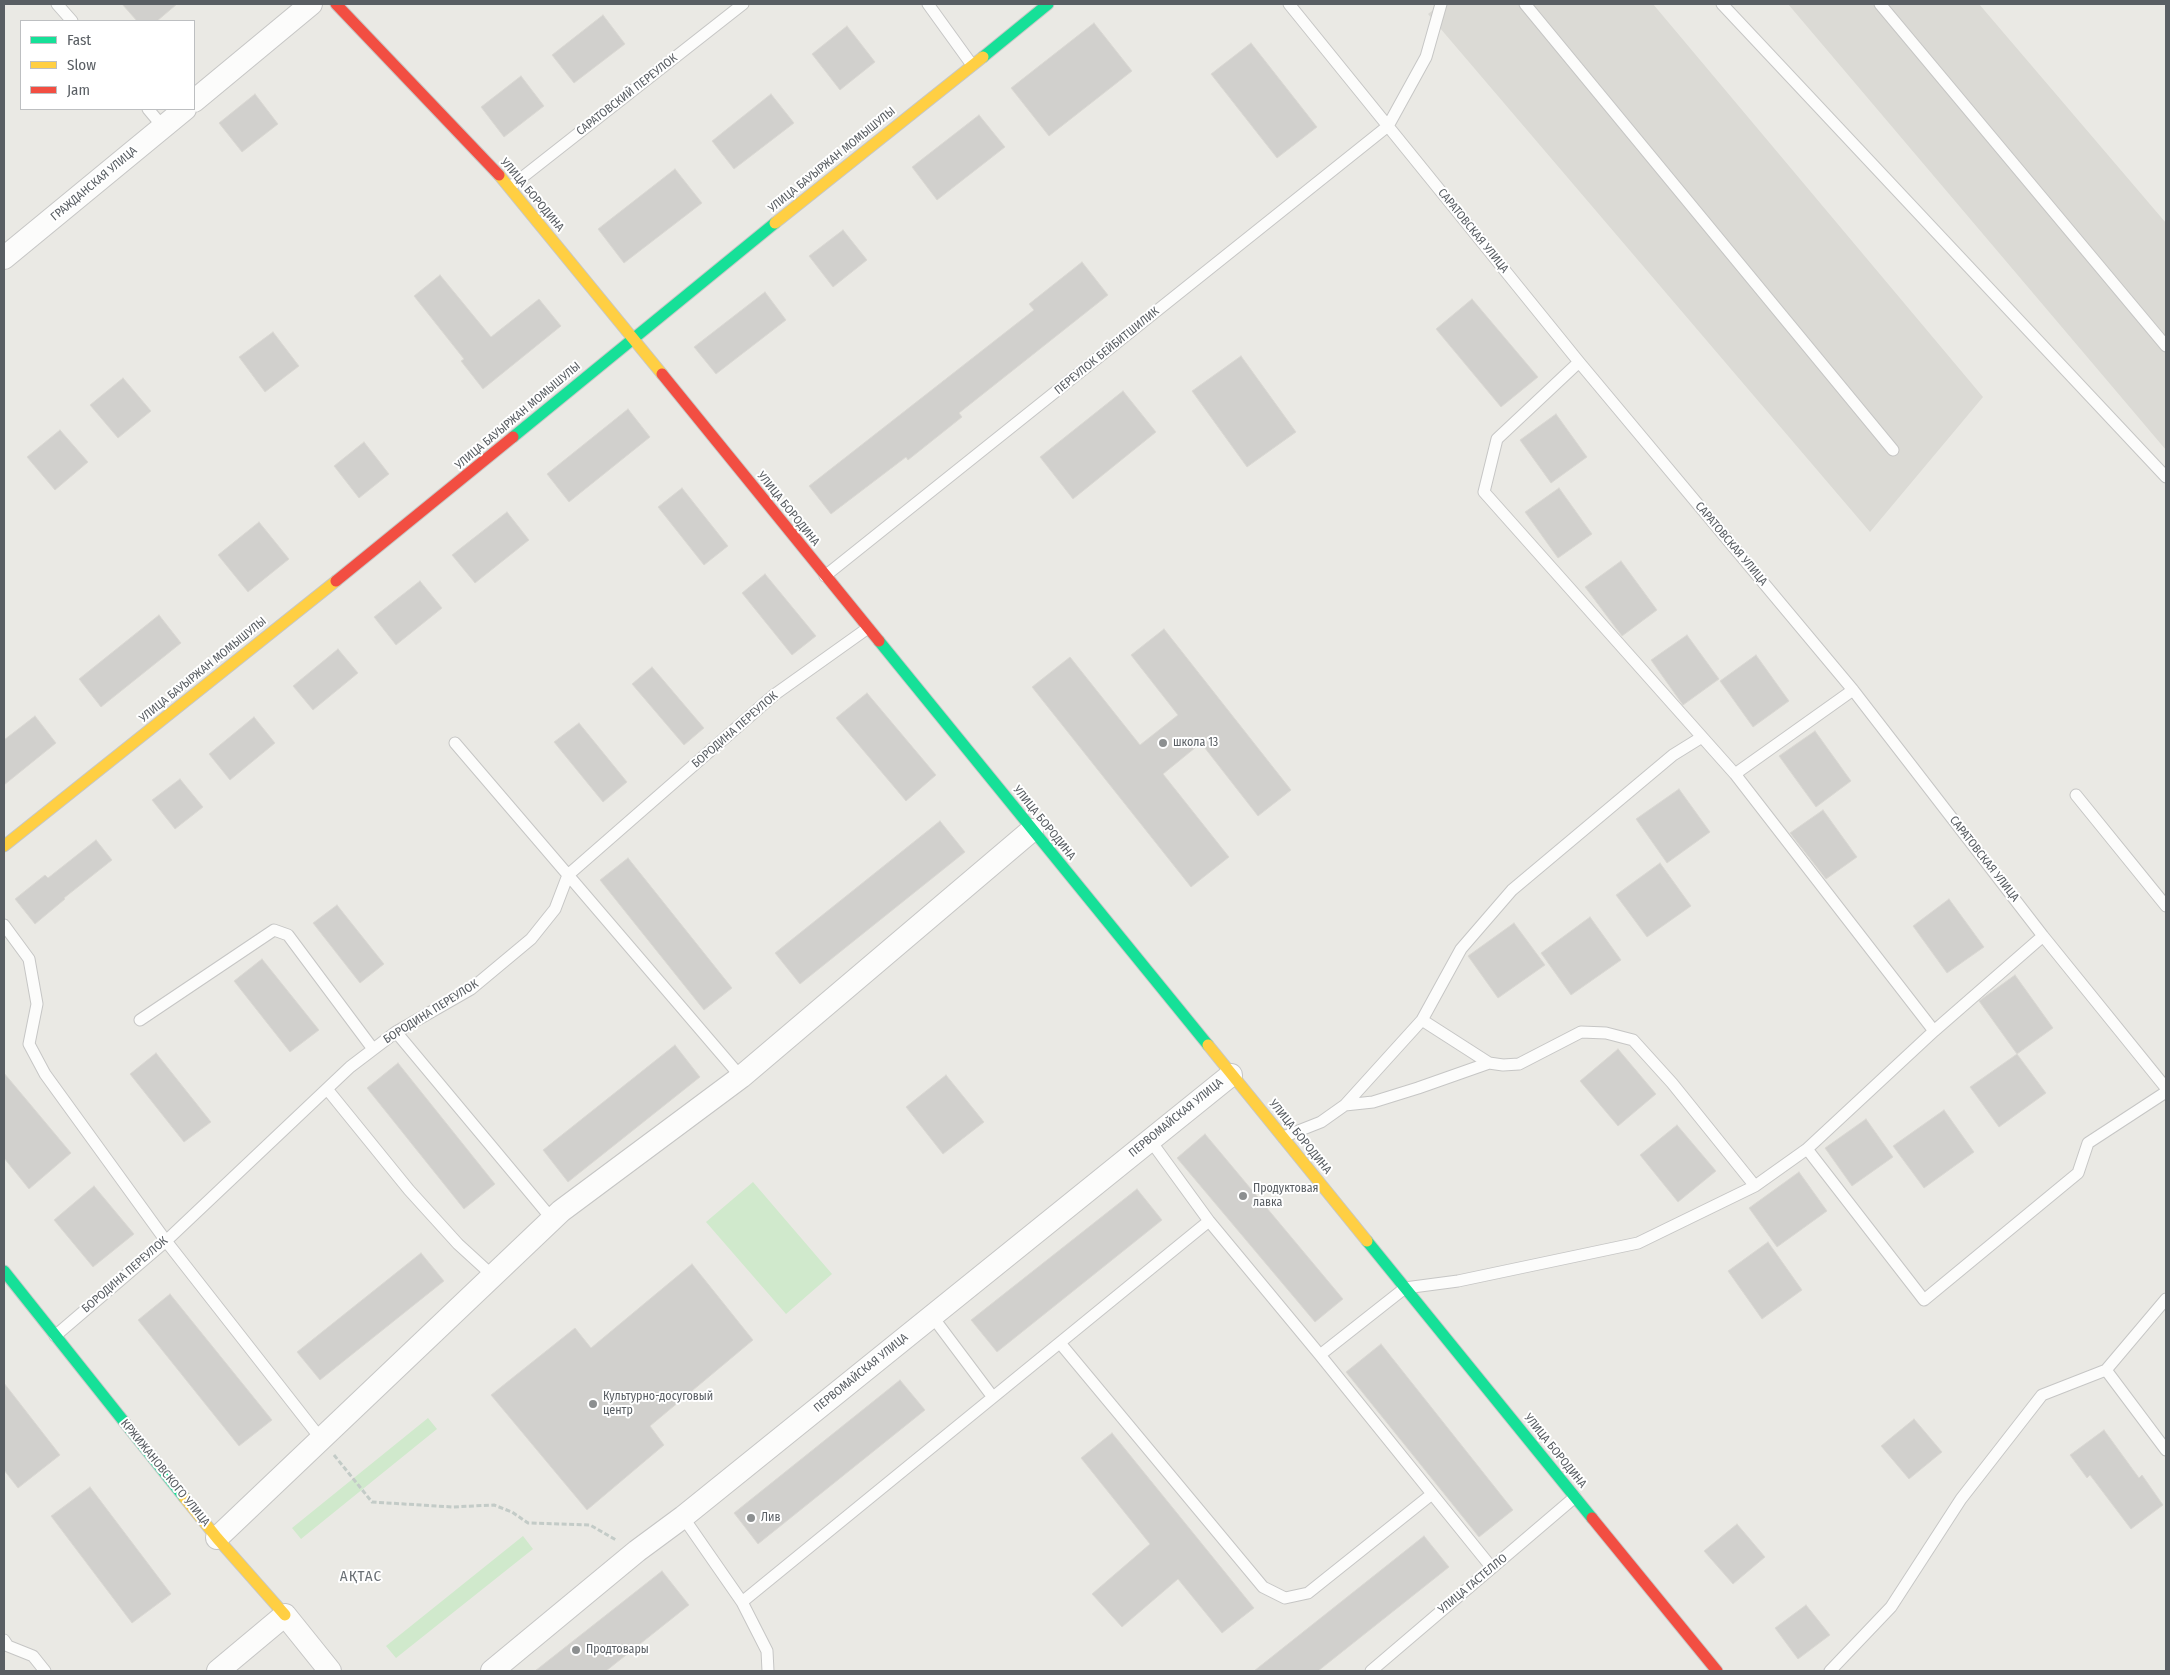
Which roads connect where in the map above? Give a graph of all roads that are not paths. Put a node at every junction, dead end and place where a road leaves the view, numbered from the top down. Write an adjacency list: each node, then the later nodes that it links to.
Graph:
1 (57, 4): 12 (lane)
2 (311, 4): 14 (street)
3 (336, 4): 19 (street, УЛИЦА БОРОДИНА)
4 (743, 4): 19 (lane, САРАТОВСКИЙ ПЕРЕУЛОК)
5 (928, 4): 13 (lane)
6 (1048, 4): 13 (street, УЛИЦА БАУЫРЖАН МОМЫШУЛЫ)
7 (1289, 4): 17 (lane, САРАТОВСКАЯ УЛИЦА)
8 (1441, 4): 17 (lane)
9 (1525, 4): 24 (lane)
10 (1722, 4): 25 (lane)
11 (1880, 4): 22 (lane)
12 (71, 20)
13 (972, 65): 21 (street, УЛИЦА БАУЫРЖАН МОМЫШУЛЫ)
14 (195, 100)
15 (149, 110): 18 (lane)
16 (184, 110): 18 (street, ГРАЖДАНСКАЯ УЛИЦА)
17 (1388, 126): 23 (lane, САРАТОВСКАЯ УЛИЦА); 26 (lane, ПЕРЕУЛОК БЕЙБИТШИЛИК)
18 (163, 127): 20 (street, ГРАЖДАНСКАЯ УЛИЦА)
19 (510, 187): 21 (street, УЛИЦА БОРОДИНА)
20 (4, 258)
21 (632, 339): 26 (street, УЛИЦА БОРОДИНА); 34 (street, УЛИЦА БАУЫРЖАН МОМЫШУЛЫ)
22 (2166, 346)
23 (1579, 362): 28 (lane, САРАТОВСКАЯ УЛИЦА); 29 (lane)
24 (1892, 450)
25 (2166, 477)
26 (825, 576): 27 (street, УЛИЦА БОРОДИНА)
27 (868, 628): 33 (street, УЛИЦА БОРОДИНА); 35 (lane, БОРОДИНА ПЕРЕУЛОК)
28 (1853, 690): 31 (lane); 38 (lane, САРАТОВСКАЯ УЛИЦА)
29 (1702, 737): 31 (lane); 40 (lane)
30 (455, 743): 35 (lane)
31 (1734, 774): 41 (lane)
32 (2076, 795): 36 (lane)
33 (1032, 830): 45 (street, УЛИЦА БОРОДИНА); 46 (street)
34 (4, 846)
35 (568, 875): 42 (lane, БОРОДИНА ПЕРЕУЛОК); 46 (lane)
36 (2166, 906)
37 (4, 926): 56 (lane)
38 (2043, 936): 41 (lane); 48 (lane, САРАТОВСКАЯ УЛИЦА)
39 (140, 1020): 43 (lane)
40 (1422, 1020): 44 (lane); 49 (lane)
41 (1934, 1031): 52 (lane)
42 (396, 1032): 43 (lane, БОРОДИНА ПЕРЕУЛОК); 54 (lane)
43 (373, 1049): 47 (lane, БОРОДИНА ПЕРЕУЛОК)
44 (1489, 1063): 49 (lane); 53 (lane)
45 (1231, 1075): 50 (street, УЛИЦА БОРОДИНА); 51 (street, ПЕРВОМАЙСКАЯ УЛИЦА)
46 (741, 1077): 54 (street)
47 (327, 1089): 56 (lane, БОРОДИНА ПЕРЕУЛОК); 57 (lane)
48 (2166, 1090): 52 (lane)
49 (1345, 1105): 50 (lane)
50 (1283, 1137): 59 (street, УЛИЦА БОРОДИНА)
51 (1150, 1140): 55 (lane); 61 (street, ПЕРВОМАЙСКАЯ УЛИЦА)
52 (1807, 1149): 53 (lane)
53 (1755, 1186): 59 (lane)
54 (552, 1220): 57 (street)
55 (1208, 1220): 63 (lane); 64 (lane)
56 (166, 1241): 62 (lane, БОРОДИНА ПЕРЕУЛОК); 67 (lane)
57 (493, 1276): 67 (street)
58 (7, 1282): 62 (street, КРЖИЖАНОВСКОГО УЛИЦА)
59 (1405, 1288): 64 (lane); 70 (street, УЛИЦА БОРОДИНА)
60 (2166, 1299): 65 (lane)
61 (932, 1316): 66 (lane); 71 (street, ПЕРВОМАЙСКАЯ УЛИЦА)
62 (55, 1336): 72 (street, КРЖИЖАНОВСКОГО УЛИЦА)
63 (1060, 1342): 66 (lane); 69 (lane)
64 (1320, 1354): 69 (lane)
65 (2106, 1370): 68 (lane); 84 (lane)
66 (992, 1396): 74 (lane)
67 (321, 1438): 72 (street)
68 (2166, 1450)
69 (1432, 1494): 73 (lane)
70 (1575, 1497): 73 (lane, УЛИЦА ГАСТЕЛЛО); 83 (street, УЛИЦА БОРОДИНА)
71 (683, 1517): 74 (lane); 77 (street, ПЕРВОМАЙСКАЯ УЛИЦА)
72 (217, 1538): 75 (street, КРЖИЖАНОВСКОГО УЛИЦА)
73 (1492, 1568): 82 (lane, УЛИЦА ГАСТЕЛЛО)
74 (742, 1602): 81 (lane)
75 (285, 1615): 79 (street); 80 (street, КРЖИЖАНОВСКОГО УЛИЦА)
76 (4, 1640): 78 (lane)
77 (504, 1668)
78 (46, 1671)
79 (218, 1671)
80 (330, 1671)
81 (768, 1671)
82 (1371, 1671)
83 (1716, 1671)
84 (1830, 1671)

